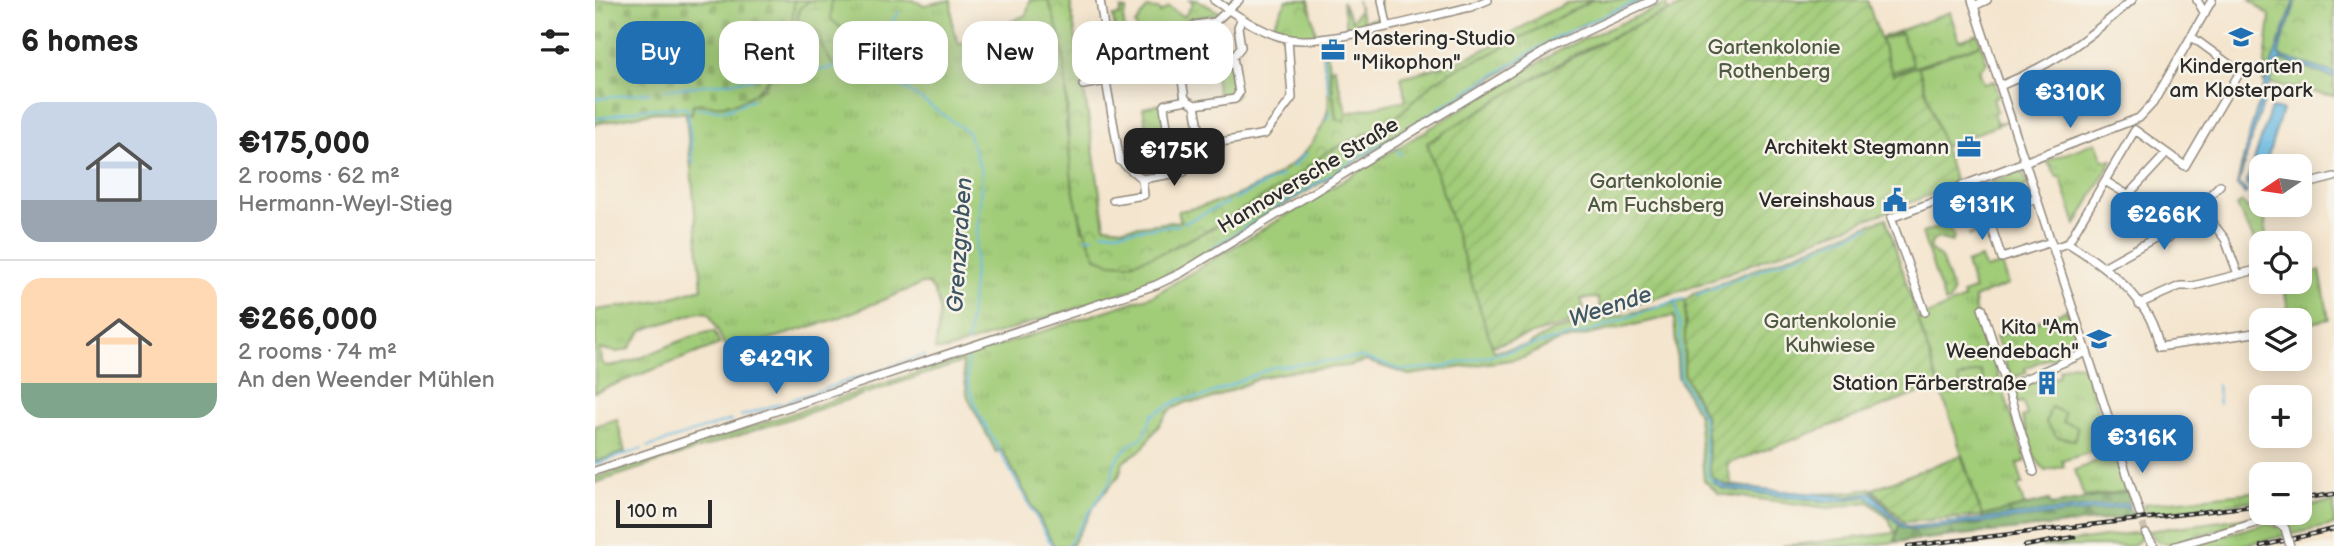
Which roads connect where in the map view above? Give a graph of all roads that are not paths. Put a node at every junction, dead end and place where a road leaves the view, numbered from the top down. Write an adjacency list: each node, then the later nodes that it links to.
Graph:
1 (1100, 0): 15 (street)
2 (1214, 0): 12 (street)
3 (1239, 0): 12 (street)
4 (1382, 0): 17 (street)
5 (1488, 0): 17 (street)
6 (1653, 0): 52 (street, Hannoversche Straße)
7 (1987, 0): 11 (street)
8 (2132, 0): 24 (street)
9 (2197, 0): 13 (street)
10 (2212, 0): 13 (street)
11 (1973, 3): 24 (street)
12 (1230, 10): 14 (street); 16 (street)
13 (2205, 14): 18 (street)
14 (1242, 18): 19 (street); 26 (street)
15 (1102, 21)
16 (1216, 21)
17 (1387, 25): 19 (street)
18 (2192, 37): 27 (street); 30 (street)
19 (1289, 39): 29 (street)
20 (1087, 84): 23 (street)
21 (1110, 84): 32 (street)
22 (1184, 84): 25 (street)
23 (1083, 85)
24 (2000, 86): 31 (street)
25 (1187, 100): 26 (street); 33 (street)
26 (1195, 105): 29 (street)
27 (2132, 122): 28 (street); 31 (street)
28 (2135, 130): 30 (street); 35 (street)
29 (1203, 150): 33 (street)
30 (2167, 153): 35 (street)
31 (2025, 161): 38 (street); 48 (street)
32 (1139, 176): 33 (street); 39 (street)
33 (1159, 176)
34 (2334, 177): 36 (street)
35 (2105, 181): 41 (street)
36 (2312, 183)
37 (2220, 186): 40 (street)
38 (2037, 198): 42 (street); 42 (street)
39 (1113, 200)
40 (2200, 207): 43 (street); 45 (street)
41 (2068, 243): 42 (street); 43 (street)
42 (2052, 245): 50 (street)
43 (2105, 266): 46 (street)
44 (2249, 272): 45 (street)
45 (2238, 274): 46 (street)
46 (2139, 304): 49 (street)
47 (1982, 308): 51 (street)
48 (1925, 312)
49 (2249, 334)
50 (2087, 352): 51 (street); 54 (street)
51 (2007, 387): 53 (street)
52 (595, 471)
53 (2034, 471)
54 (2140, 514)
55 (2146, 534): 56 (street)
56 (2154, 546)
57 (2175, 546): 58 (street, bridge)
58 (2290, 546)

